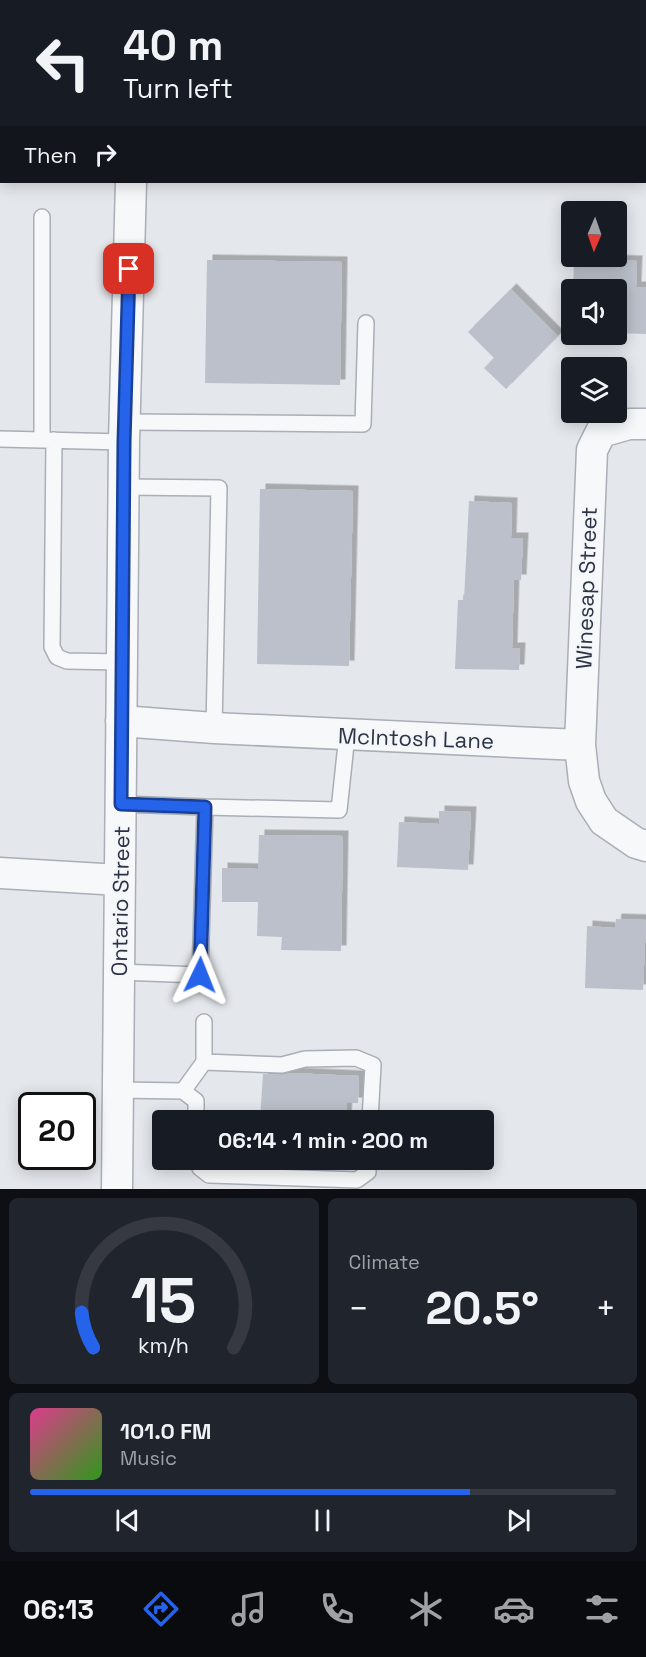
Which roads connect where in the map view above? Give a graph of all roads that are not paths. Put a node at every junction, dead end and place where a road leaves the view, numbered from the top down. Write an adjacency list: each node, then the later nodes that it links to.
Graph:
1 (131, 183): 5 (street, Ontario Street)
2 (42, 217): 7 (lane)
3 (366, 323): 5 (lane)
4 (646, 424): 13 (street, Winesap Street)
5 (125, 432): 7 (lane); 8 (street, Ontario Street)
6 (0, 439): 7 (lane)
7 (48, 440): 9 (lane)
8 (124, 487): 9 (street, Ontario Street); 11 (lane)
9 (122, 662): 10 (street, Ontario Street)
10 (121, 721): 11 (street, Mclntosh Lane); 14 (street, Ontario Street)
11 (214, 728): 12 (street, Mclntosh Lane)
12 (347, 735): 13 (street, Mclntosh Lane); 15 (lane)
13 (580, 745): 16 (street)
14 (121, 804): 15 (lane); 18 (street, Ontario Street)
15 (205, 807): 19 (lane)
16 (646, 846)
17 (0, 873): 18 (street)
18 (120, 880): 19 (street, Ontario Street)
19 (119, 972): 22 (street, Ontario Street)
20 (204, 1022): 21 (lane)
21 (204, 1062): 23 (lane); 25 (lane)
22 (118, 1090): 23 (lane); 28 (street, Ontario Street)
23 (183, 1091): 24 (lane)
24 (196, 1110)
25 (371, 1110)
26 (203, 1170): 27 (lane)
27 (368, 1170)
28 (117, 1189)

